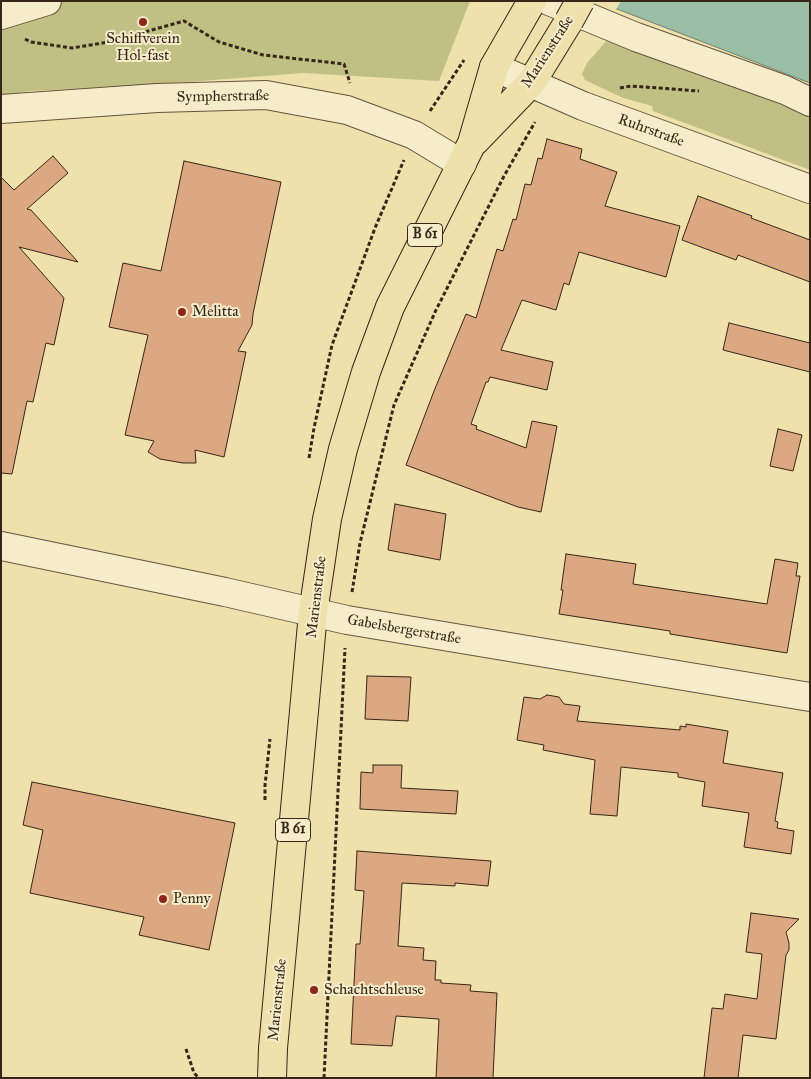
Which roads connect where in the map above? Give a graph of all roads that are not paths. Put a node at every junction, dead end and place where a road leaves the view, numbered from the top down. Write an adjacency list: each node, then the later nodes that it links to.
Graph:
1 (47, 1): 4 (street)
2 (537, 3): 5 (main road, Marienstraße / B 61); 7 (street)
3 (575, 11): 6 (main road, Marienstraße / B 61)
4 (1, 15)
5 (494, 67): 6 (street, Ruhrstraße); 9 (main road, Marienstraße / B 61)
6 (541, 88): 9 (main road, Marienstraße / B 61); 10 (street, Ruhrstraße)
7 (810, 102)
8 (7, 113): 9 (street, Sympherstraße)
9 (467, 154): 12 (main road, Marienstraße / B 61)
10 (810, 189)
11 (1, 546): 12 (street, Gabelsbergerstraße)
12 (313, 613): 13 (street, Gabelsbergerstraße); 14 (main road, Marienstraße / B 61)
13 (810, 697)
14 (272, 1078)

